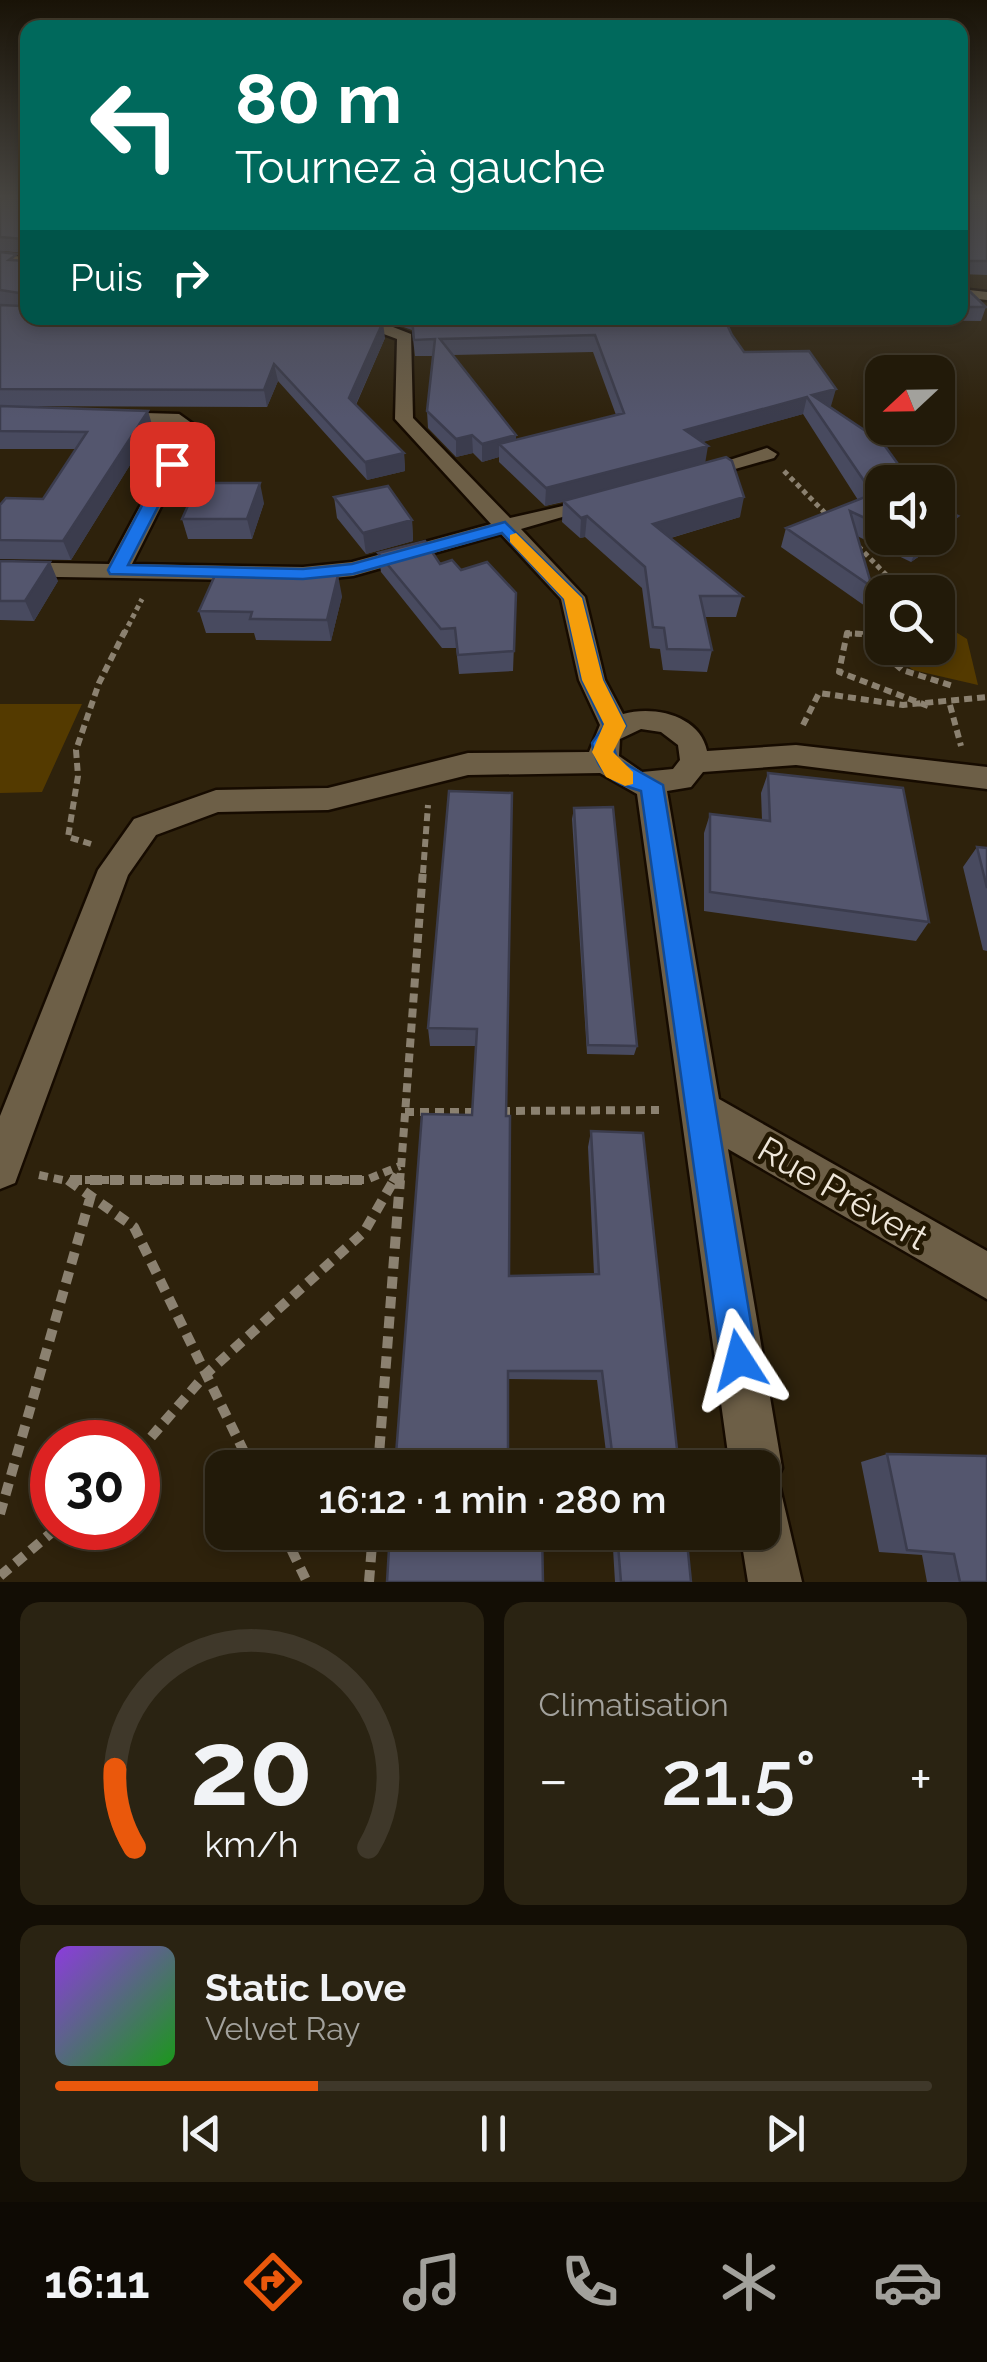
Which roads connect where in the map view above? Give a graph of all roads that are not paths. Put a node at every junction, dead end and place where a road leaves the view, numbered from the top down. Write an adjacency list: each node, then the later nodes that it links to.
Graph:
1 (375, 325): 6 (street)
2 (80, 418): 8 (street)
3 (767, 454): 4 (street)
4 (674, 480)
5 (617, 496): 6 (street)
6 (505, 527): 8 (street); 9 (street)
7 (0, 569): 8 (street)
8 (116, 570)
9 (615, 726): 10 (street); 11 (street)
10 (606, 762): 13 (street); 15 (street)
11 (695, 762): 12 (street); 13 (street)
12 (987, 778)
13 (651, 785): 14 (street, Rue Prévert)
14 (699, 1110): 16 (street, Rue Prévert); 17 (street, Rue Prévert)
15 (9, 1170)
16 (987, 1276)
17 (753, 1450)
18 (770, 1550): 19 (street)
19 (775, 1582)

